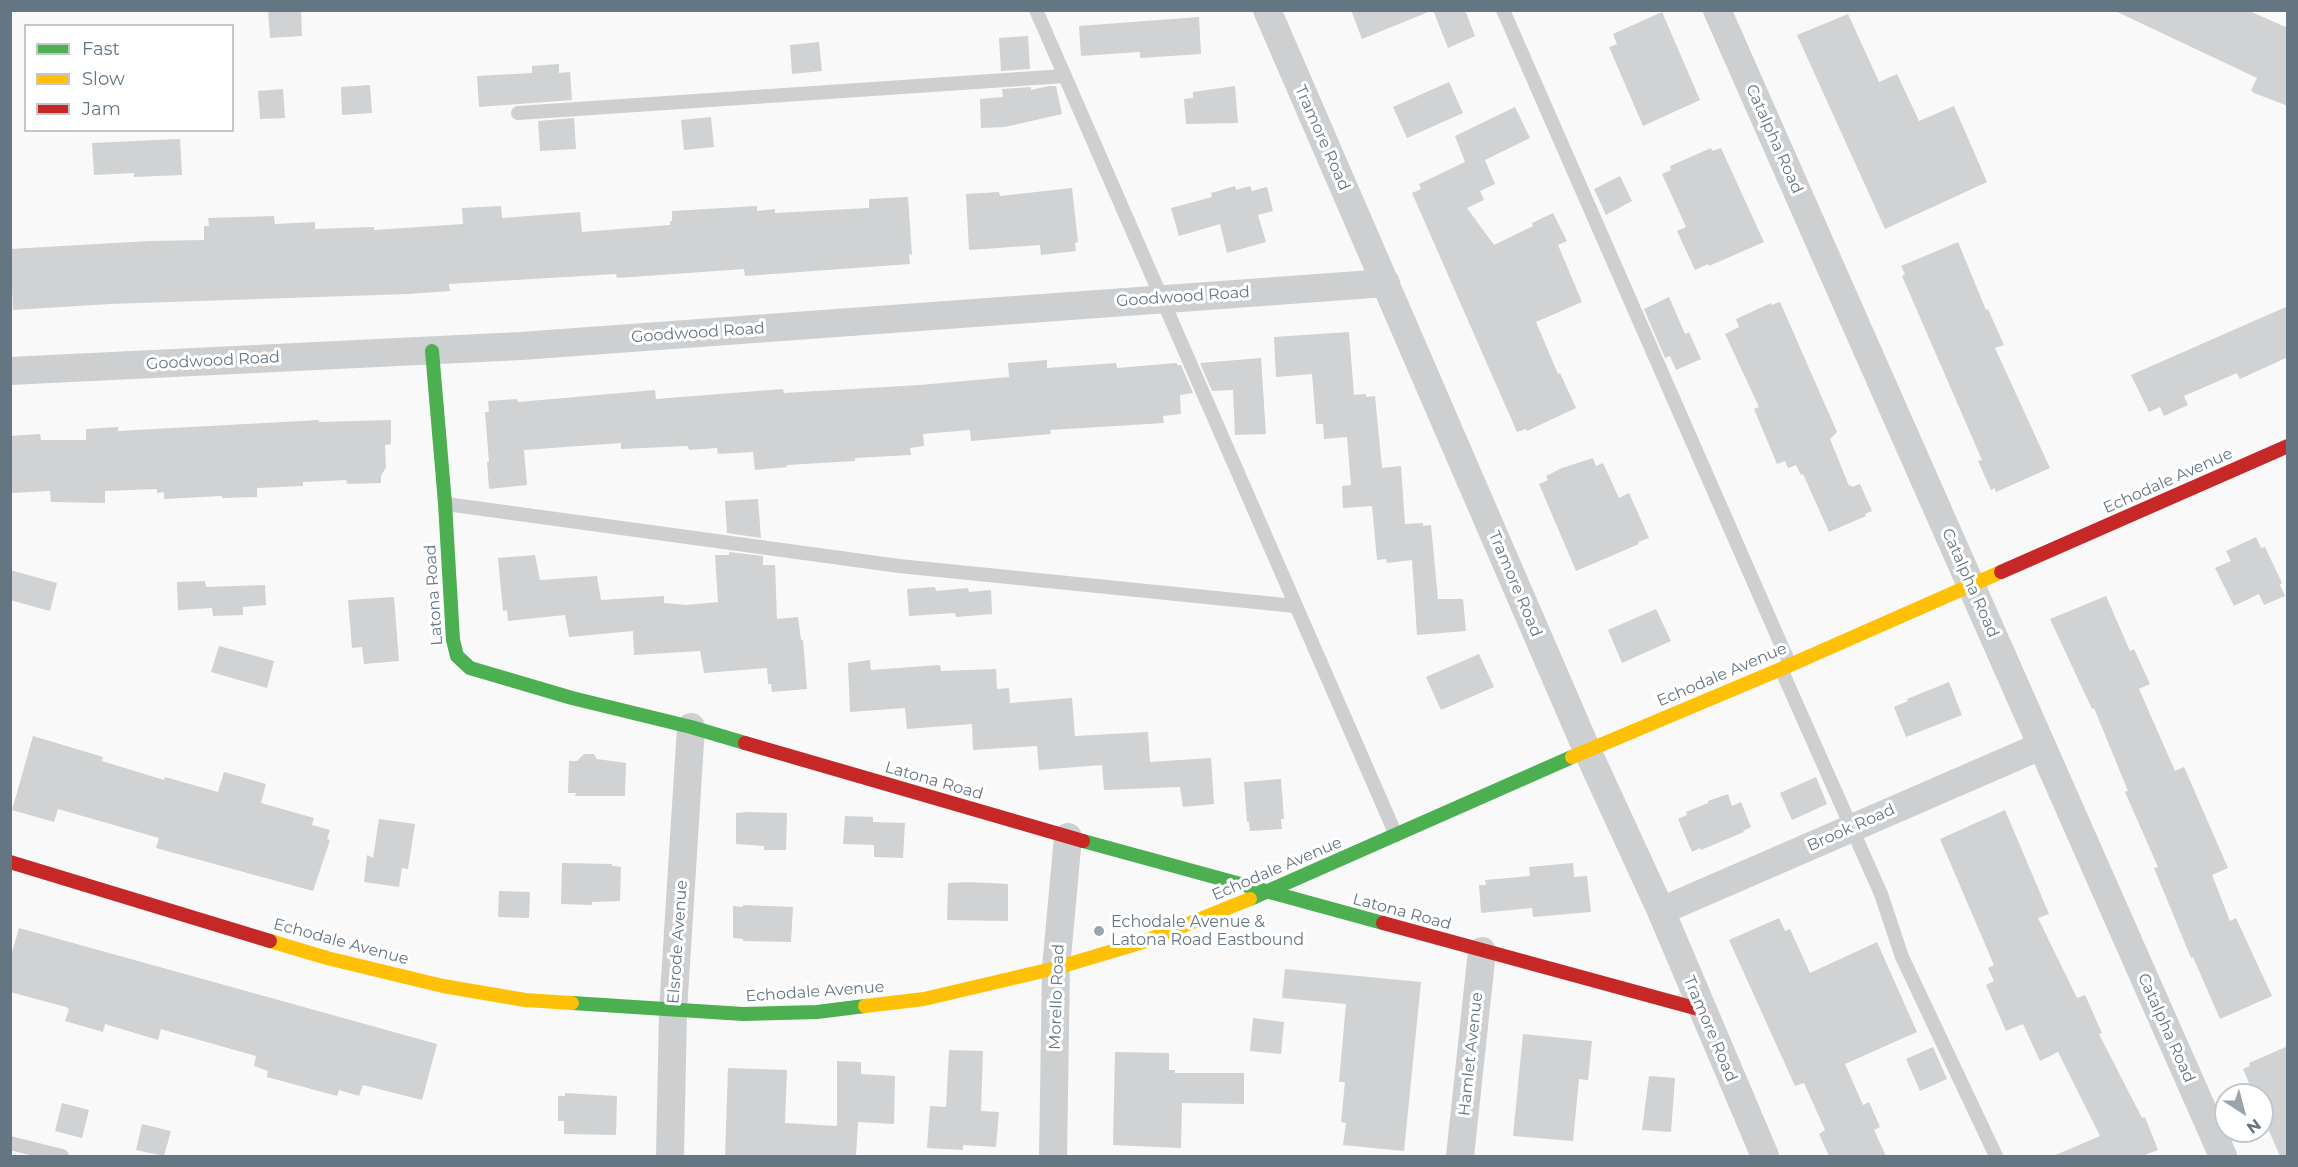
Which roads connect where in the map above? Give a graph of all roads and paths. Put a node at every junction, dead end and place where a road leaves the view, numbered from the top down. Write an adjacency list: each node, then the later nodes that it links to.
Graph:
1 (1036, 10): 5 (lane)
2 (1267, 10): 7 (street, Tramore Road)
3 (1503, 10): 15 (lane)
4 (1717, 10): 13 (street, Catalpha Road)
5 (1065, 76): 6 (lane); 8 (lane)
6 (518, 113)
7 (1386, 283): 8 (street, Goodwood Road); 18 (street, Tramore Road)
8 (1163, 299): 9 (street, Goodwood Road); 14 (lane)
9 (432, 351): 10 (street, Goodwood Road); 12 (main road, Latona Road)
10 (10, 371)
11 (2288, 446): 13 (main road, Echodale Avenue)
12 (445, 503): 14 (lane); 16 (main road, Latona Road)
13 (1972, 585): 15 (main road, Echodale Avenue); 17 (street, Catalpha Road)
14 (1295, 606): 20 (lane)
15 (1786, 667): 18 (main road, Echodale Avenue); 19 (lane)
16 (692, 728): 21 (main road, Latona Road); 28 (street, Elsrode Avenue)
17 (2041, 746): 19 (street, Brook Road); 36 (street, Catalpha Road)
18 (1587, 750): 20 (main road, Echodale Avenue); 24 (street, Tramore Road)
19 (1852, 828): 24 (street, Brook Road); 35 (lane)
20 (1396, 835): 23 (main road, Echodale Avenue)
21 (1068, 837): 23 (main road, Latona Road); 26 (street, Morello Road)
22 (10, 862): 28 (main road, Echodale Avenue)
23 (1268, 892): 25 (main road, Latona Road); 26 (main road, Echodale Avenue)
24 (1661, 911): 27 (street, Tramore Road)
25 (1482, 951): 27 (main road, Latona Road); 33 (street, Hamlet Avenue)
26 (1056, 968): 28 (main road, Echodale Avenue); 32 (street, Morello Road)
27 (1702, 1010): 34 (street, Tramore Road)
28 (673, 1011): 31 (street, Elsrode Avenue)
29 (10, 1143): 30 (lane)
30 (62, 1156)
31 (670, 1156)
32 (1053, 1156)
33 (1460, 1156)
34 (1765, 1156)
35 (1996, 1156)
36 (2223, 1156)

